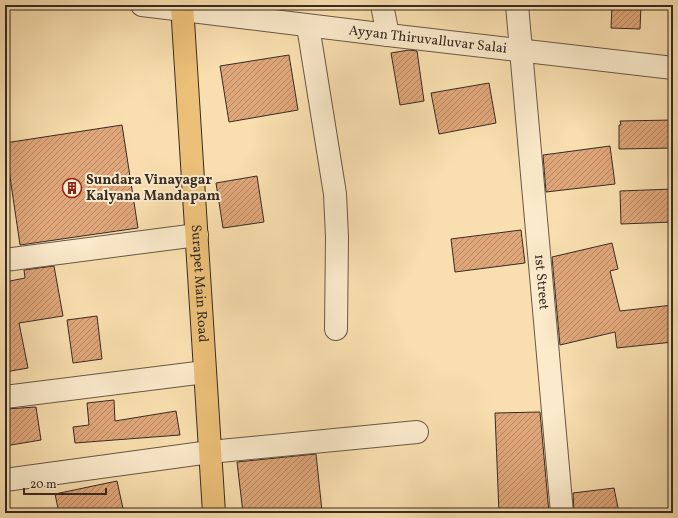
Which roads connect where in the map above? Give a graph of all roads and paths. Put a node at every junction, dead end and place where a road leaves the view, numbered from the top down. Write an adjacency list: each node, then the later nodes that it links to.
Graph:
1 (142, 5): 4 (street, Ayyan Thiruvalluvar Salai)
2 (382, 5): 6 (street)
3 (517, 5): 7 (street, 1st Street)
4 (182, 8): 5 (street, Ayyan Thiruvalluvar Salai); 9 (main road, Surapet Main Road)
5 (308, 26): 6 (street, Ayyan Thiruvalluvar Salai); 11 (street)
6 (388, 35): 7 (street, Ayyan Thiruvalluvar Salai)
7 (520, 51): 8 (street, Ayyan Thiruvalluvar Salai); 18 (street, 1st Street)
8 (673, 68)
9 (197, 235): 10 (street); 12 (main road, Surapet Main Road)
10 (5, 260)
11 (336, 329)
12 (205, 372): 13 (street); 15 (main road, Surapet Main Road)
13 (5, 397)
14 (417, 432): 15 (street)
15 (210, 452): 16 (street); 17 (main road, Surapet Main Road)
16 (5, 480)
17 (214, 513)
18 (562, 513)

